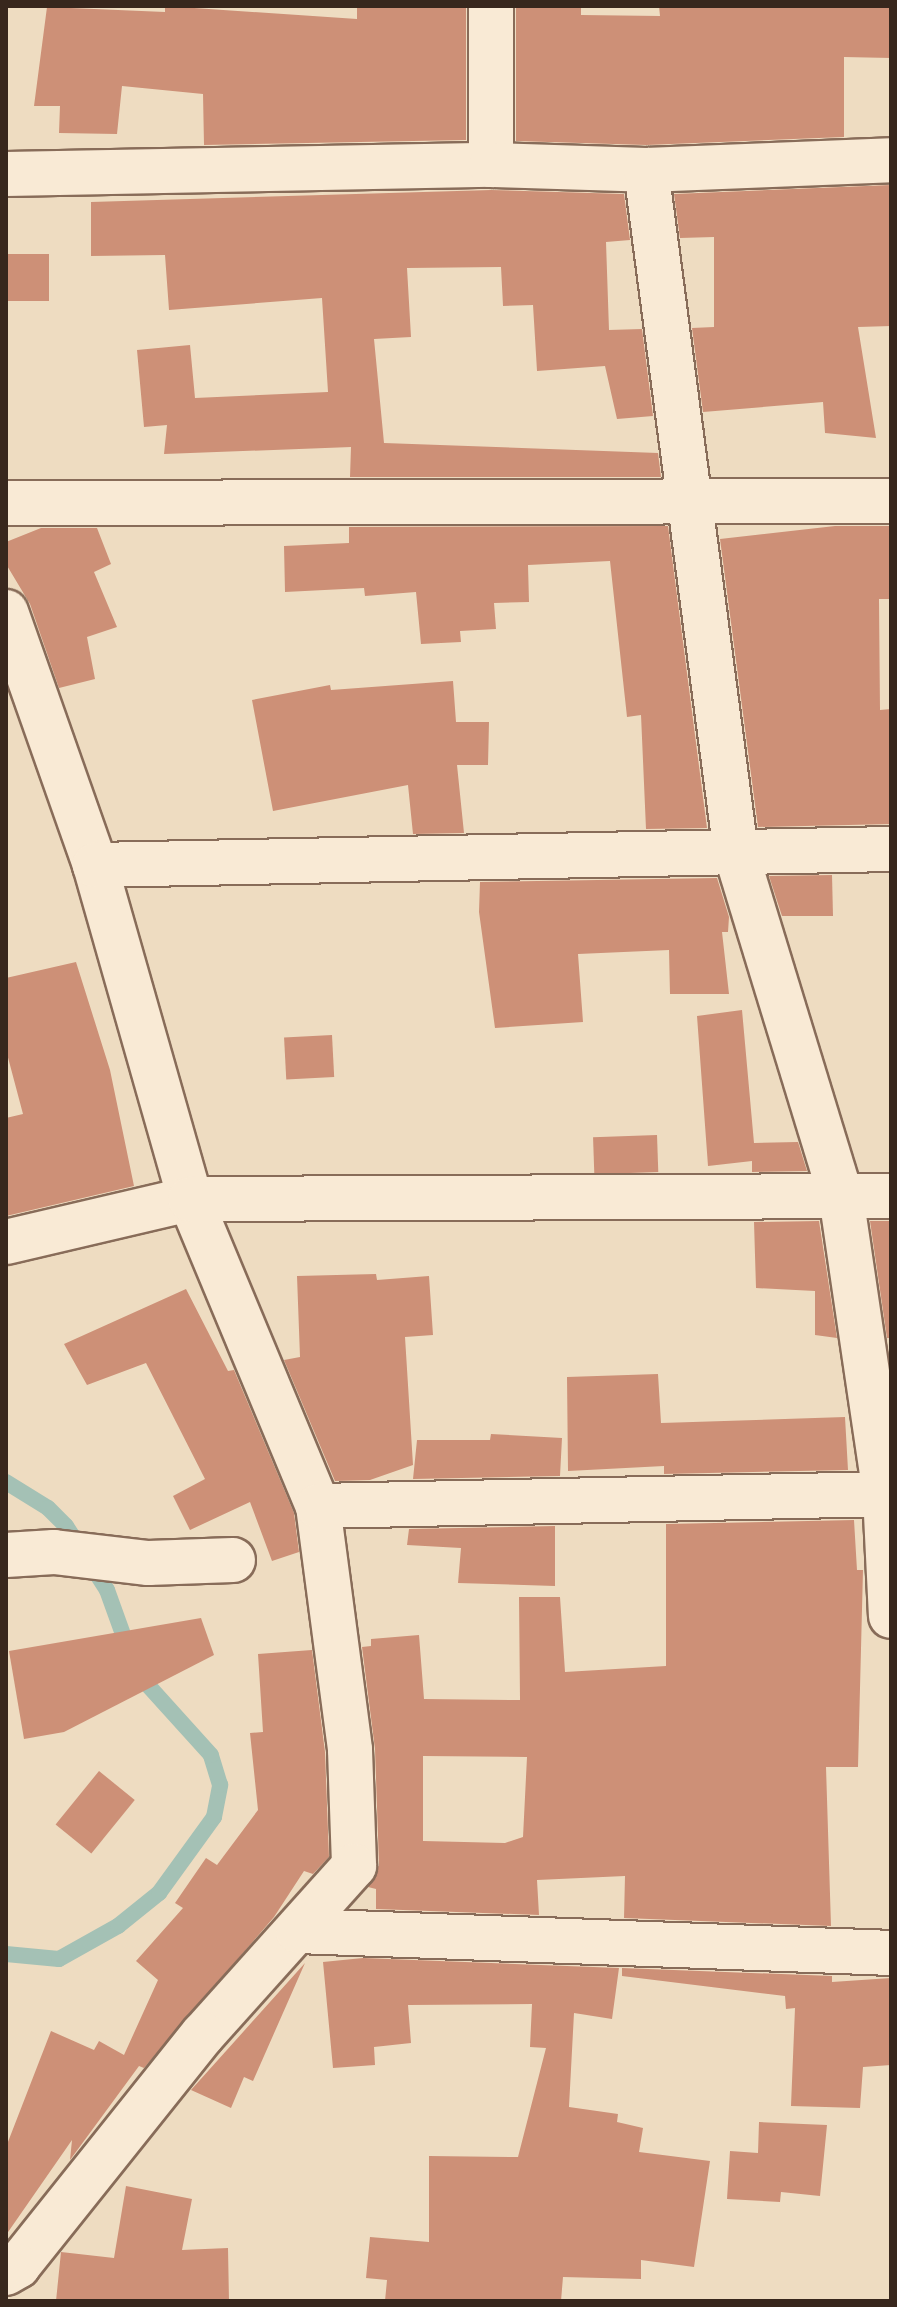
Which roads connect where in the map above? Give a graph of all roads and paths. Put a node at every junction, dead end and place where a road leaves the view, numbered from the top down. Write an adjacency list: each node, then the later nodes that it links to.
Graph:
1 (491, 6): 3 (street)
2 (891, 160): 4 (street)
3 (491, 165): 4 (street); 5 (street)
4 (646, 170): 8 (street)
5 (6, 174)
6 (891, 501): 8 (street)
7 (6, 503): 8 (street)
8 (689, 504): 11 (street)
9 (6, 612): 12 (street)
10 (891, 849): 11 (street)
11 (736, 853): 12 (street); 13 (street)
12 (95, 865): 15 (street)
13 (841, 1196): 14 (street); 15 (street); 17 (street)
14 (891, 1196)
15 (190, 1199): 16 (street); 18 (street)
16 (6, 1242)
17 (888, 1494): 18 (street); 21 (street)
18 (318, 1506): 22 (street)
19 (6, 1555): 20 (street)
20 (233, 1560)
21 (891, 1616)
22 (298, 1931): 23 (street); 24 (street)
23 (891, 1953)
24 (13, 2280)

